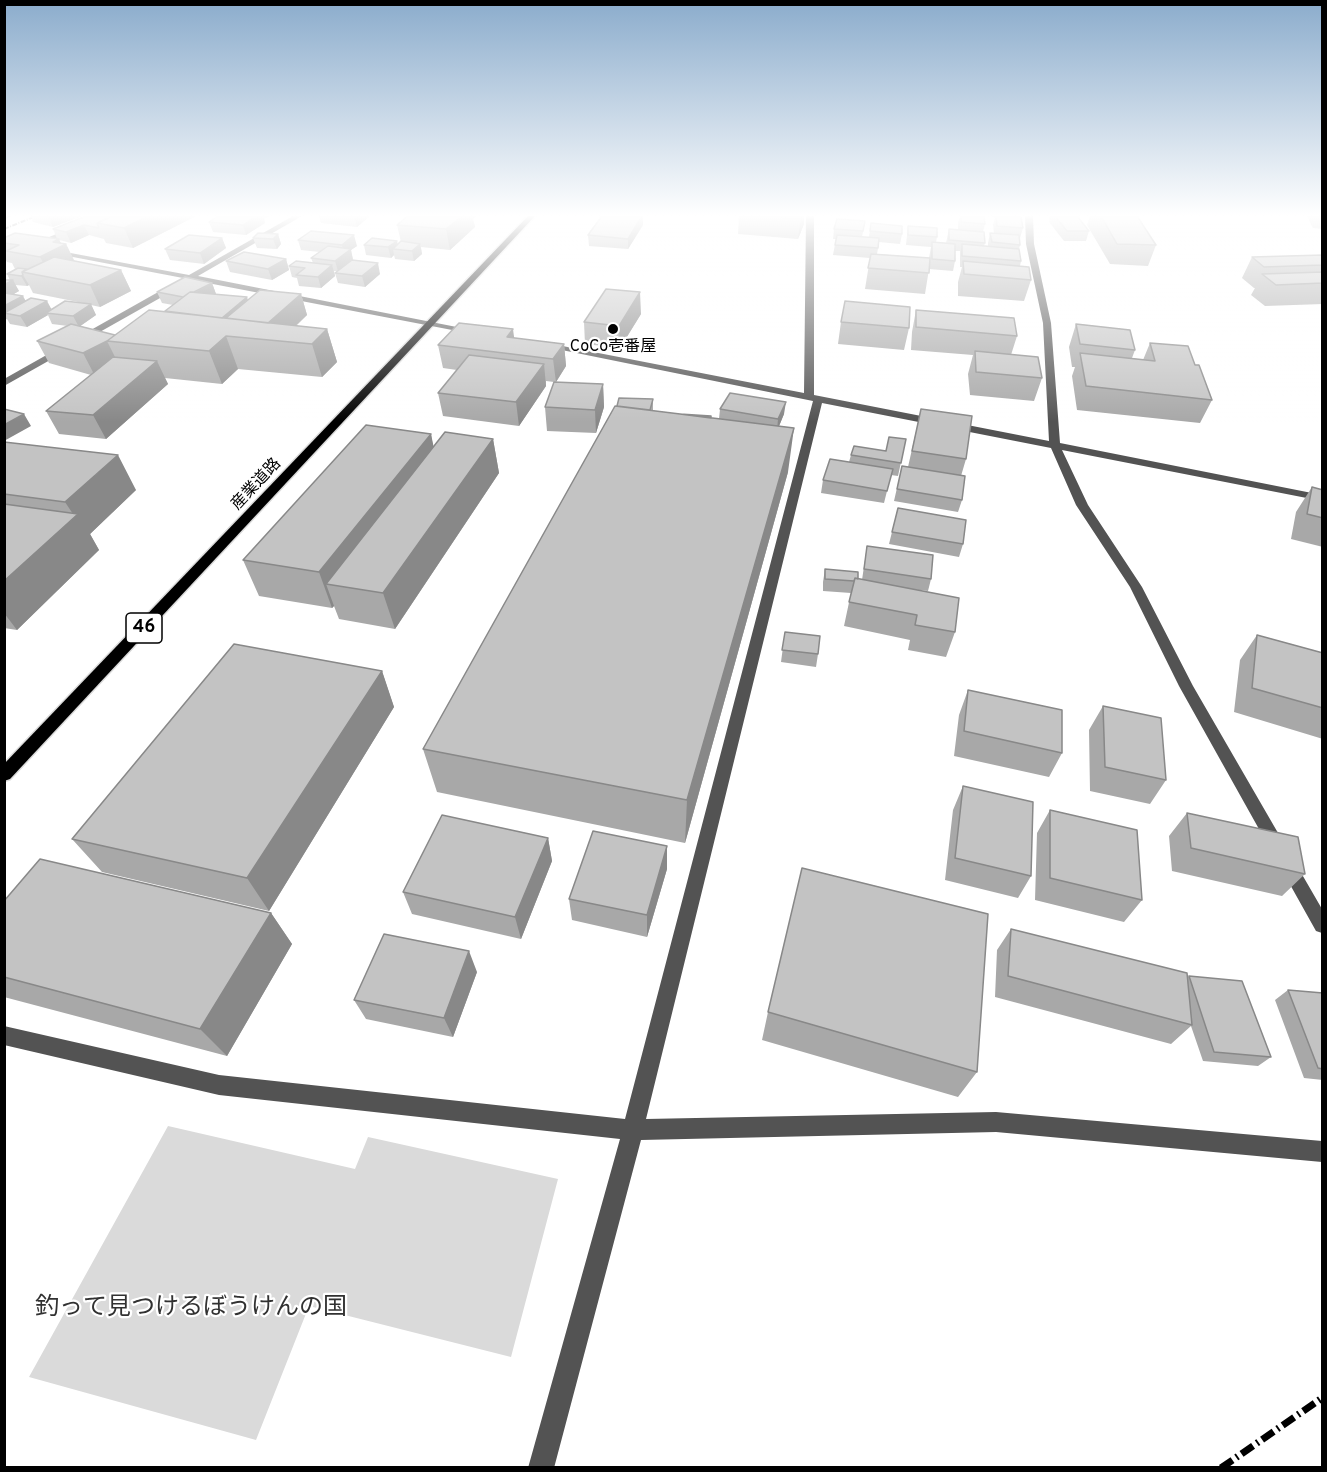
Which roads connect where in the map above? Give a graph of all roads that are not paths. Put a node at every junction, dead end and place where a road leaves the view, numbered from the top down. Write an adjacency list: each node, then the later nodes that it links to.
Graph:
1 (180, 285): 9 (street)
2 (233, 285): 6 (street)
3 (467, 285): 6 (main road, 産業道路 / 46)
4 (812, 285): 10 (street)
5 (1039, 285): 11 (street)
6 (430, 323): 7 (street); 13 (main road, 産業道路 / 46)
7 (485, 333)
8 (541, 345): 10 (street)
9 (4, 383)
10 (814, 399): 11 (street); 16 (street)
11 (1055, 446): 12 (street); 14 (street)
12 (1323, 498)
13 (4, 775)
14 (1323, 925)
15 (4, 1035): 16 (street)
16 (633, 1130): 17 (street); 18 (street)
17 (1323, 1152)
18 (541, 1467)

